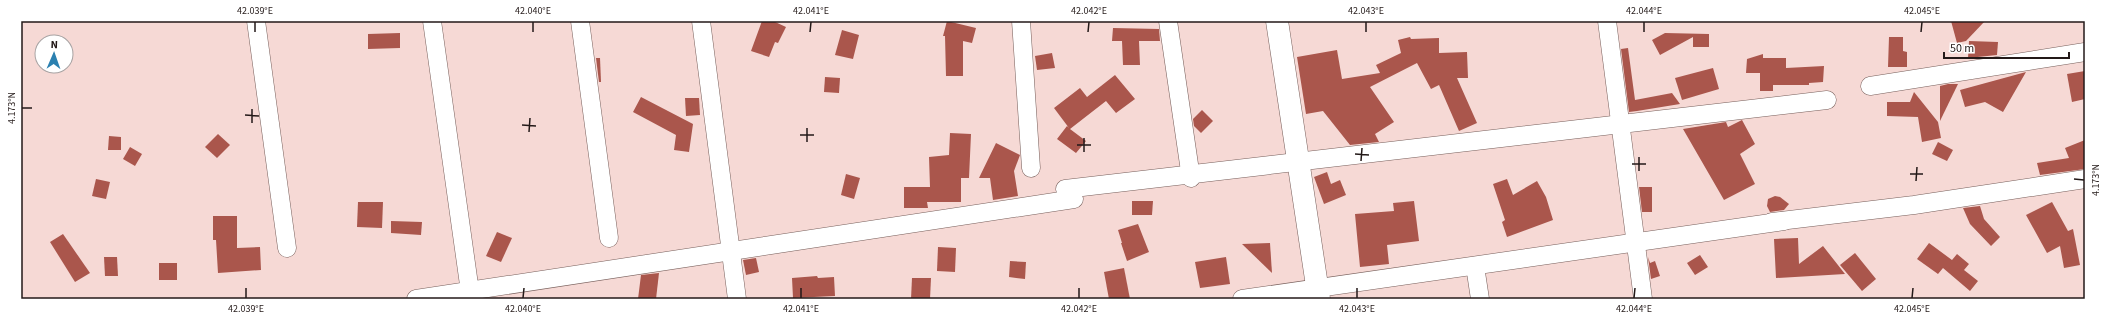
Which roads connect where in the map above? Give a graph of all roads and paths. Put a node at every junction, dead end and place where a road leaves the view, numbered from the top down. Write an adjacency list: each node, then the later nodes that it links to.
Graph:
1 (256, 21): 18 (street)
2 (432, 21): 21 (street)
3 (580, 21): 17 (street)
4 (701, 21): 22 (street)
5 (1021, 21): 12 (street)
6 (1168, 21): 13 (street)
7 (1277, 21): 24 (street)
8 (1607, 21): 26 (street)
9 (2085, 52): 10 (street)
10 (1870, 86)
11 (1827, 100): 20 (street)
12 (1031, 168)
13 (1190, 178)
14 (2085, 179): 15 (street)
15 (1784, 221): 16 (street); 19 (street)
16 (1758, 224)
17 (609, 238)
18 (287, 248)
19 (1475, 266): 23 (street); 25 (street)
20 (416, 299)
21 (471, 299)
22 (737, 299)
23 (1242, 299)
24 (1319, 299)
25 (1480, 299)
26 (1643, 299)

